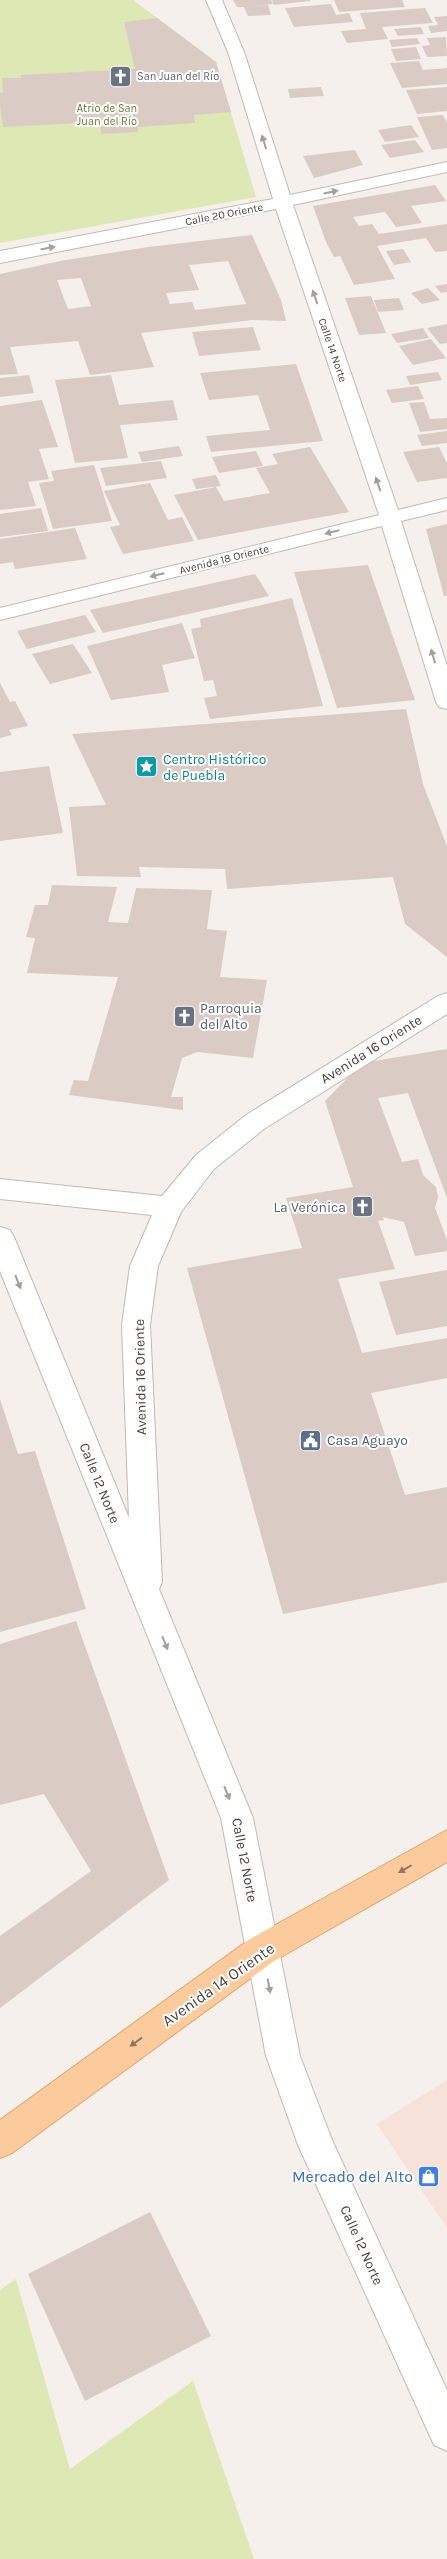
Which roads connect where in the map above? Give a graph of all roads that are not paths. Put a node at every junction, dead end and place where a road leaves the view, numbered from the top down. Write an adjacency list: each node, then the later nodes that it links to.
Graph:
1 (214, 0): 3 (street, Calle 14 Norte, one-way to 1)
2 (447, 167): 3 (street, Calle 20 Oriente, one-way to 2)
3 (283, 202): 4 (street, Calle 20 Oriente, one-way to 3); 6 (street, Calle 14 Norte, one-way to 3)
4 (0, 257)
5 (447, 504): 6 (street, Avenida 18 Oriente)
6 (390, 518): 7 (street, Avenida 18 Oriente, one-way to 7); 8 (street, Calle 14 Norte, one-way to 6)
7 (0, 614)
8 (447, 702)
9 (447, 1002): 11 (street, Avenida 16 Oriente)
10 (0, 1189): 11 (street)
11 (169, 1206): 13 (street, Avenida 16 Oriente)
12 (0, 1237): 13 (street, Calle 12 Norte, one-way to 13)
13 (148, 1601): 15 (street, Calle 12 Norte, one-way to 15)
14 (447, 1845): 15 (main road, Avenida 14 Oriente, one-way to 15)
15 (262, 1950): 16 (main road, Avenida 14 Oriente, one-way to 16); 17 (street, Calle 12 Norte, one-way to 17)
16 (0, 2141)
17 (447, 2432)

